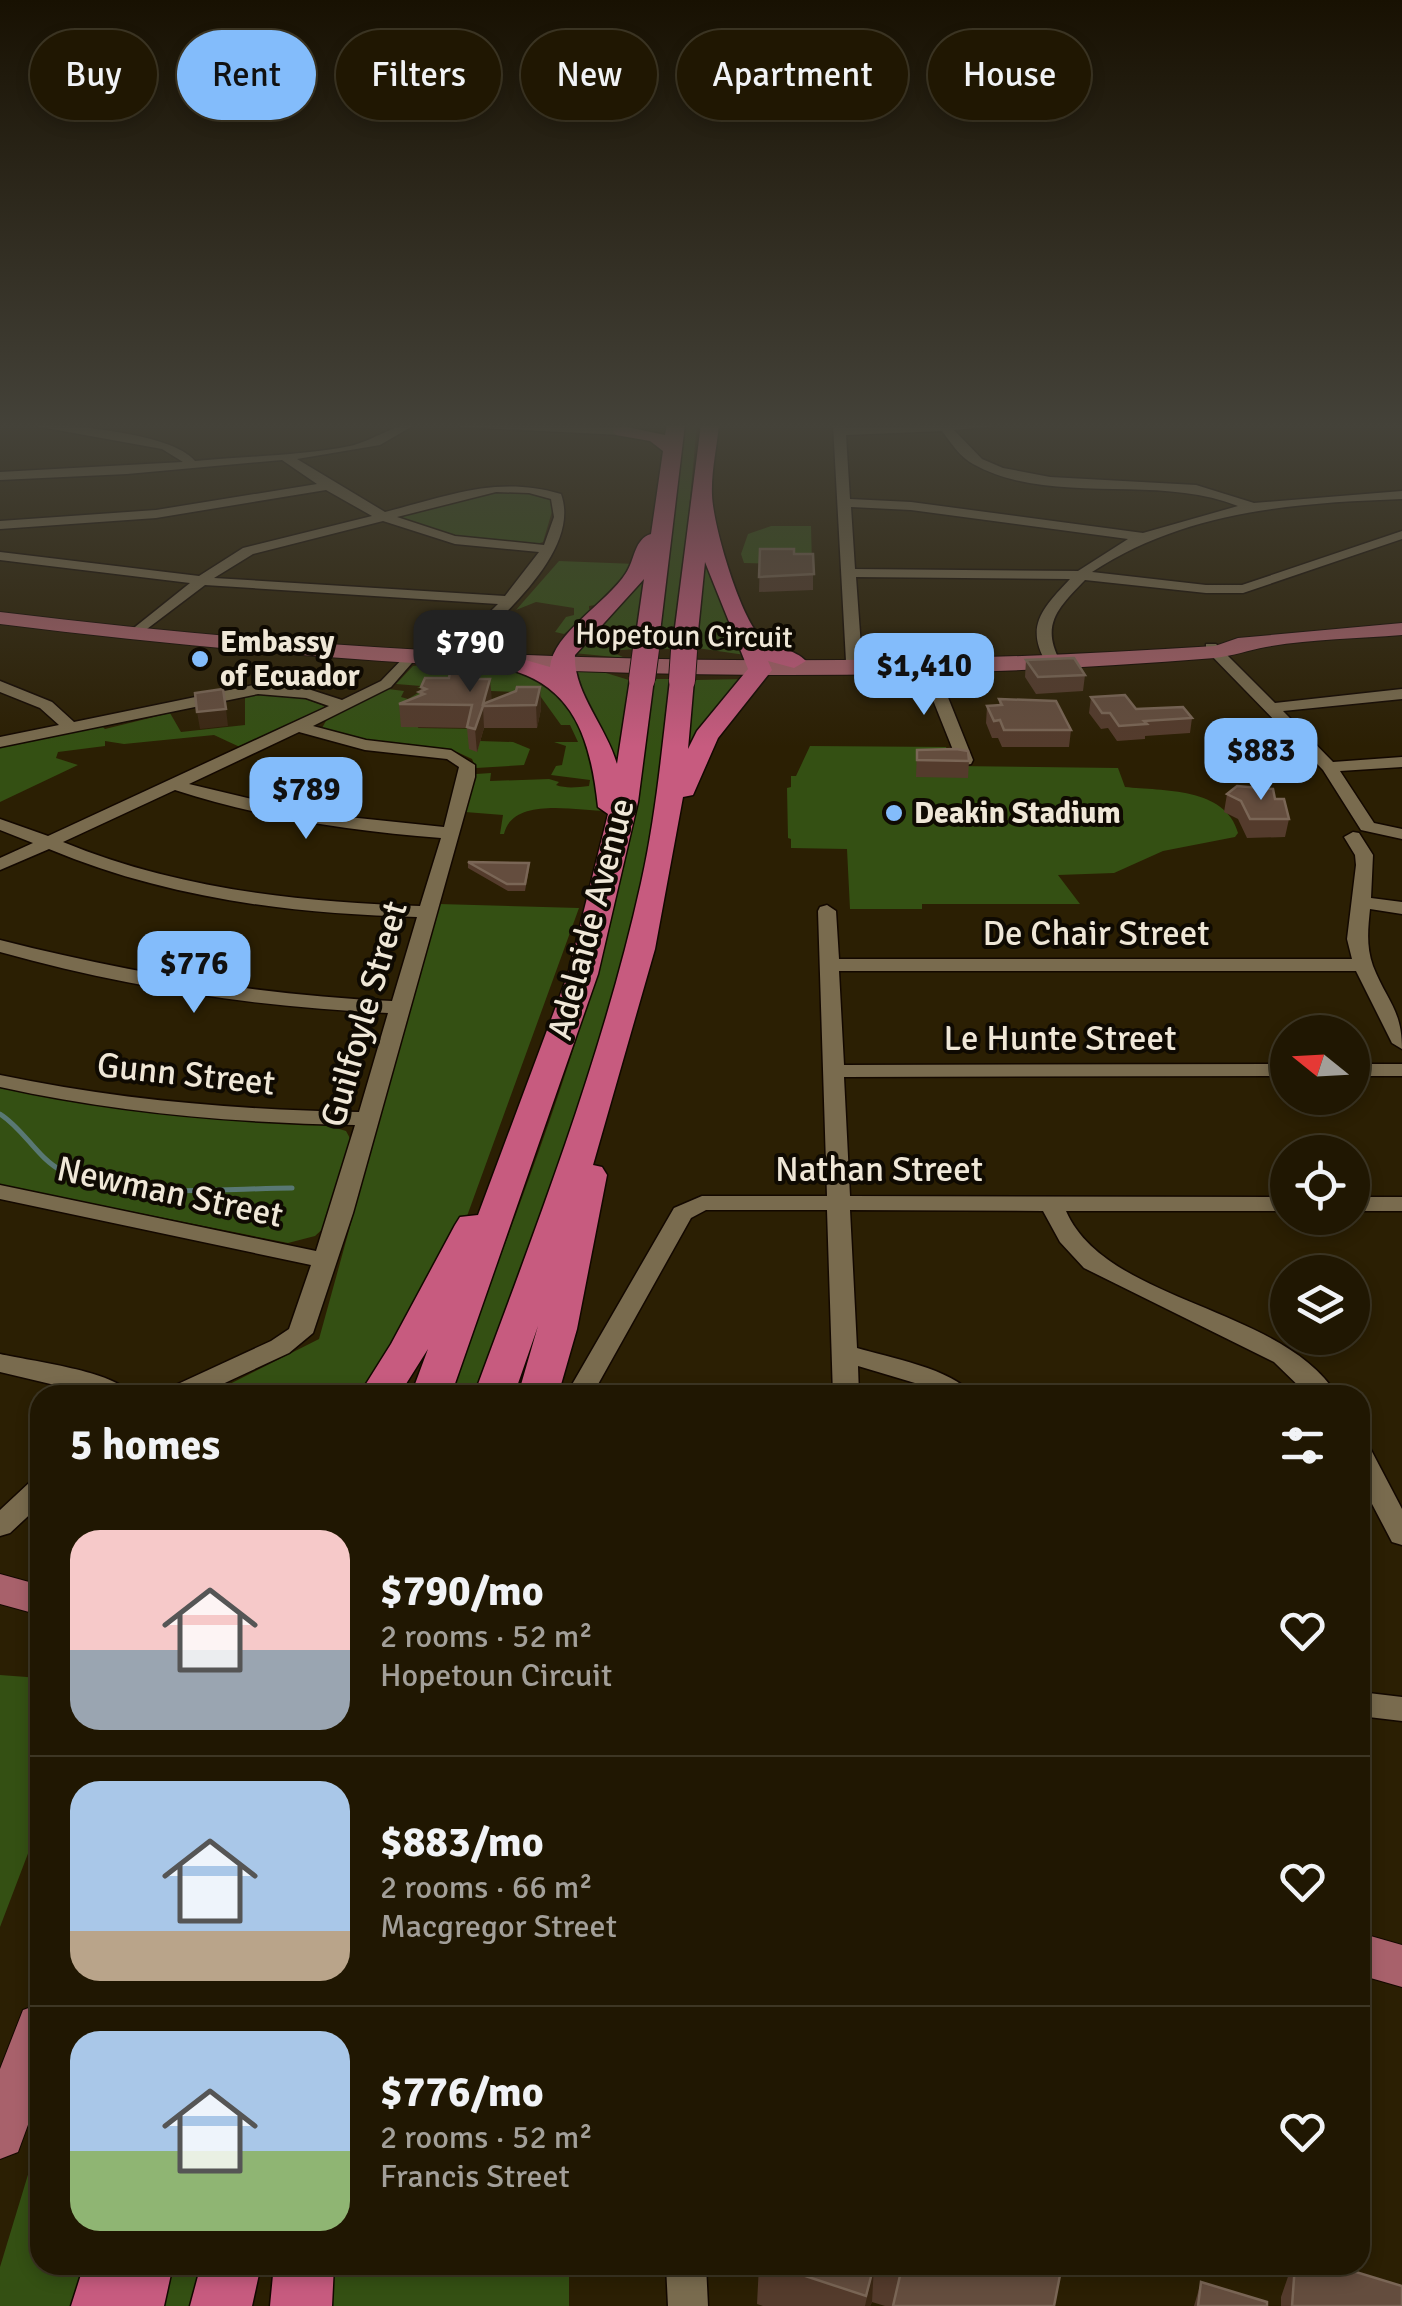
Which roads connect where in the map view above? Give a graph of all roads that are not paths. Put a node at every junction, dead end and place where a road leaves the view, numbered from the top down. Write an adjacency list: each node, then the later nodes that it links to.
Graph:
1 (320, 532): 17 (street)
2 (428, 532): 13 (street)
3 (554, 532): 13 (street)
4 (654, 532): 31 (highway)
5 (661, 532): 48 (highway, Adelaide Avenue, bridge)
6 (699, 532): 50 (highway, Adelaide Avenue, bridge)
7 (709, 532): 24 (highway)
8 (847, 532): 15 (street)
9 (1103, 532): 12 (street)
10 (1164, 532): 12 (street)
11 (1402, 535): 16 (street)
12 (1143, 537): 16 (street)
13 (549, 549): 18 (street)
14 (0, 556): 17 (street)
15 (850, 572): 16 (street); 30 (street)
16 (1078, 575): 26 (street)
17 (200, 581): 18 (street); 21 (street)
18 (508, 600): 25 (street)
19 (0, 618): 21 (main road, Hopetoun Circuit)
20 (1402, 629): 22 (main road, Hopetoun Circuit)
21 (135, 634): 23 (main road, Hopetoun Circuit)
22 (1212, 649): 26 (main road, Hopetoun Circuit); 35 (street)
23 (410, 656): 25 (main road, Hopetoun Circuit); 34 (street)
24 (754, 656): 27 (highway); 30 (main road, Hopetoun Circuit); 31 (main road, Hopetoun Circuit); 50 (highway)
25 (452, 658): 29 (main road, Hopetoun Circuit); 31 (main road, Hopetoun Circuit)
26 (1050, 658): 28 (main road, Hopetoun Circuit)
27 (794, 661): 30 (main road, Hopetoun Circuit)
28 (926, 662): 30 (main road, Hopetoun Circuit); 39 (street)
29 (514, 664): 31 (highway)
30 (855, 664)
31 (564, 671): 48 (highway)
32 (0, 686): 37 (street)
33 (1402, 694): 35 (street)
34 (344, 706): 36 (street); 37 (street)
35 (1272, 708): 41 (street)
36 (298, 727): 42 (street); 44 (street, Guilfoyle Street)
37 (71, 728): 38 (street)
38 (0, 742)
39 (965, 760)
40 (1402, 762): 41 (street)
41 (1328, 768): 45 (street)
42 (175, 785): 44 (street); 47 (street)
43 (0, 824): 47 (street)
44 (449, 832): 54 (street, Guilfoyle Street)
45 (1363, 832): 46 (street); 51 (street)
46 (1400, 834)
47 (48, 843): 49 (street); 54 (street)
48 (614, 853): 65 (highway, Adelaide Avenue)
49 (0, 865)
50 (656, 883): 60 (highway, Adelaide Avenue)
51 (1362, 902): 52 (street); 57 (street)
52 (1402, 908)
53 (827, 911): 56 (street)
54 (427, 912): 58 (street, Guilfoyle Street)
55 (0, 946): 58 (street)
56 (829, 965): 57 (street, De Chair Street); 64 (street)
57 (1364, 965): 59 (street)
58 (401, 1008): 67 (street, Guilfoyle Street)
59 (1402, 1043)
60 (608, 1056): 81 (highway, Adelaide Avenue); 82 (highway)
61 (1270, 1070): 64 (street, Le Hunte Street)
62 (1370, 1070): 63 (street)
63 (1402, 1070)
64 (834, 1072): 69 (street)
65 (548, 1076): 79 (highway); 80 (highway, Adelaide Avenue)
66 (0, 1081): 67 (street, Gunn Street)
67 (367, 1119): 74 (street, Guilfoyle Street)
68 (0, 1192): 74 (street, Newman Street)
69 (839, 1204): 70 (street, Nathan Street); 75 (street); 83 (street, Nathan Street)
70 (1052, 1204): 71 (street, Nathan Street); 86 (street)
71 (1270, 1204)
72 (1370, 1204): 73 (street)
73 (1402, 1204)
74 (325, 1260): 78 (street, Guilfoyle Street)
75 (845, 1352): 84 (street); 85 (street)
76 (0, 1363): 77 (street)
77 (98, 1385)
78 (198, 1385)
79 (385, 1385)
80 (435, 1385)
81 (497, 1385)
82 (541, 1385)
83 (585, 1385)
84 (846, 1385)
85 (940, 1385)
86 (1313, 1385)
87 (1370, 1473): 90 (street)
88 (30, 1498): 89 (street)
89 (0, 1526)
90 (1402, 1535)
91 (1370, 1705): 92 (street)
92 (1402, 1709)
93 (1370, 1957): 94 (main road)
94 (1402, 1966)
95 (30, 2053): 96 (main road)
96 (0, 2134)
97 (111, 2275): 102 (highway)
98 (141, 2275): 103 (highway)
99 (229, 2275): 104 (highway)
100 (303, 2275): 105 (highway)
101 (686, 2275): 106 (street)
102 (102, 2306)
103 (133, 2306)
104 (221, 2306)
105 (300, 2306)
106 (688, 2306)

